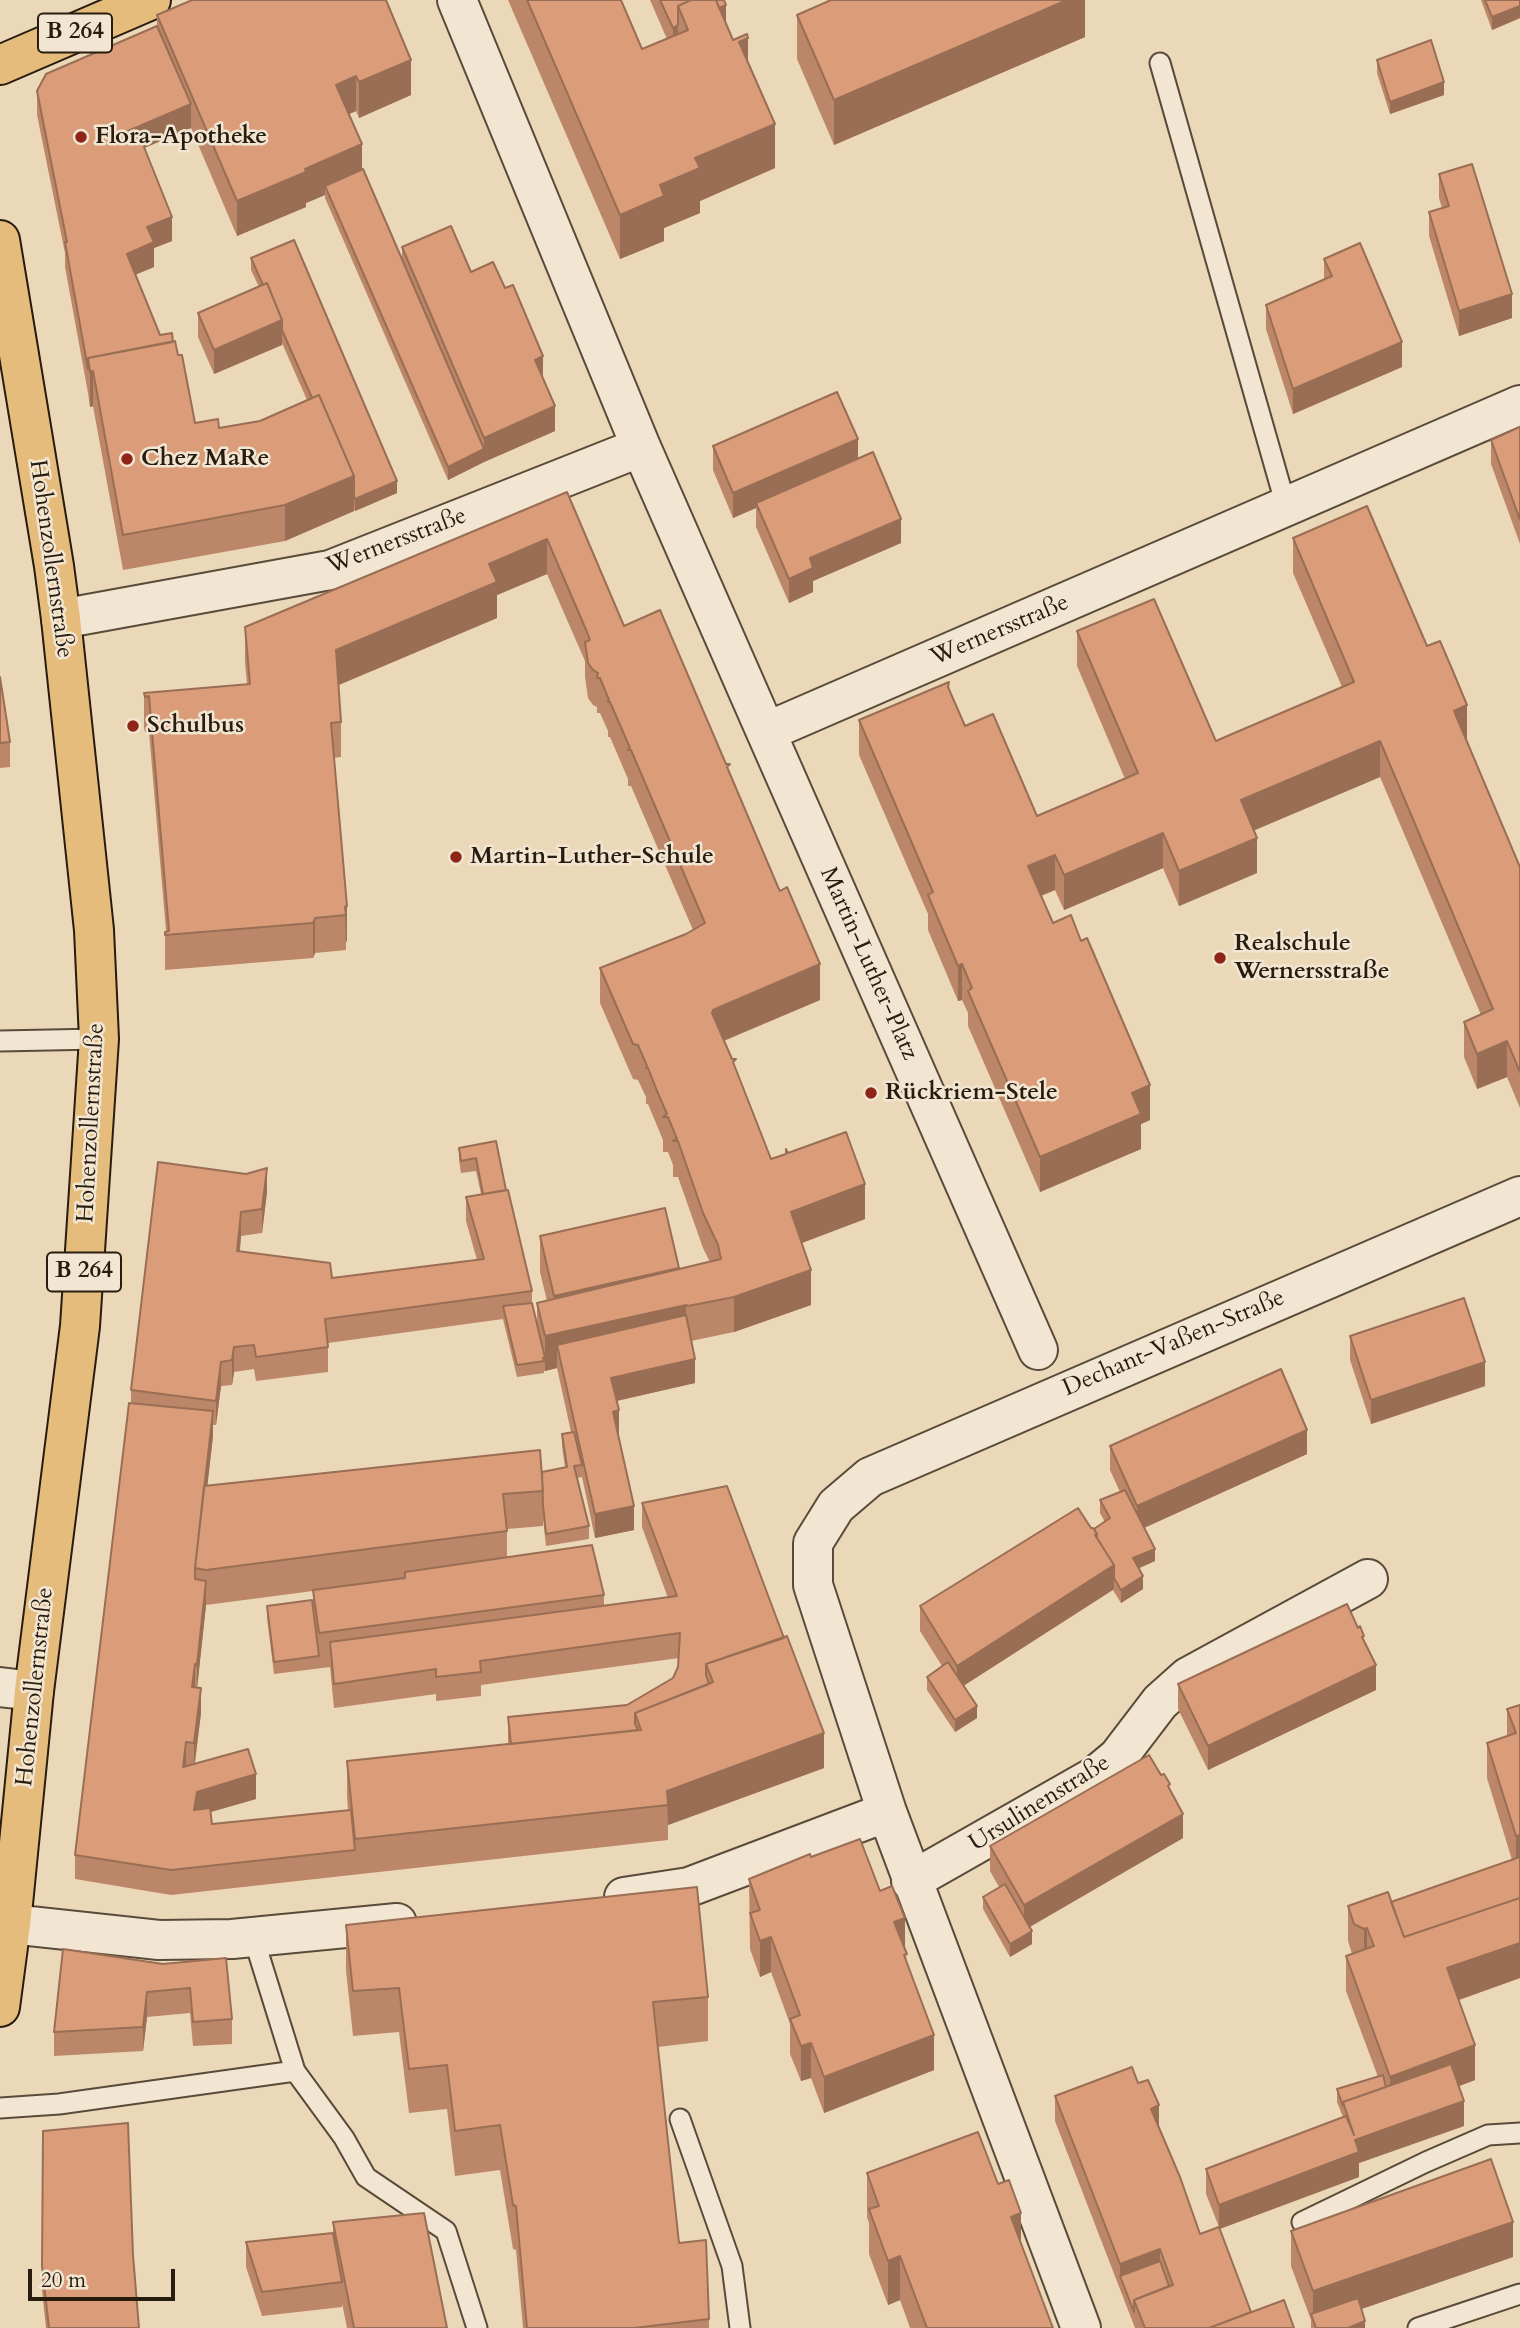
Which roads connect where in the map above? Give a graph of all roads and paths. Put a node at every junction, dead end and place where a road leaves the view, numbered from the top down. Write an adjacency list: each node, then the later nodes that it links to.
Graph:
1 (150, 0): 4 (main road, B 264)
2 (457, 0): 7 (street)
3 (1160, 63): 8 (lane)
4 (0, 65)
5 (0, 240): 9 (main road, Hohenzollernstraße / B 264)
6 (1520, 405): 8 (street, Wernersstraße)
7 (641, 447): 9 (street, Wernersstraße); 10 (street)
8 (1286, 506): 10 (street, Wernersstraße)
9 (61, 619): 11 (main road, Hohenzollernstraße / B 264)
10 (766, 732): 14 (street, Martin-Luther-Platz)
11 (99, 1039): 12 (lane); 16 (main road, Hohenzollernstraße / B 264)
12 (0, 1041)
13 (1520, 1196): 17 (street, Dechant-Vaßen-Straße)
14 (1038, 1350)
15 (1368, 1579): 18 (street, Ursulinenstraße)
16 (17, 1689): 21 (main road, Hohenzollernstraße / B 264)
17 (887, 1812): 18 (street); 19 (street)
18 (911, 1881): 32 (street)
19 (593, 1901)
20 (436, 1919): 22 (street)
21 (11, 1924): 22 (street); 23 (main road, Hohenzollernstraße / B 264)
22 (253, 1936): 24 (lane)
23 (0, 2007)
24 (295, 2071): 25 (lane); 30 (lane)
25 (0, 2108)
26 (680, 2119): 31 (lane)
27 (1520, 2133): 28 (lane)
28 (1302, 2222)
29 (1520, 2294): 33 (lane)
30 (477, 2328)
31 (740, 2328)
32 (1082, 2328)
33 (1418, 2328)

